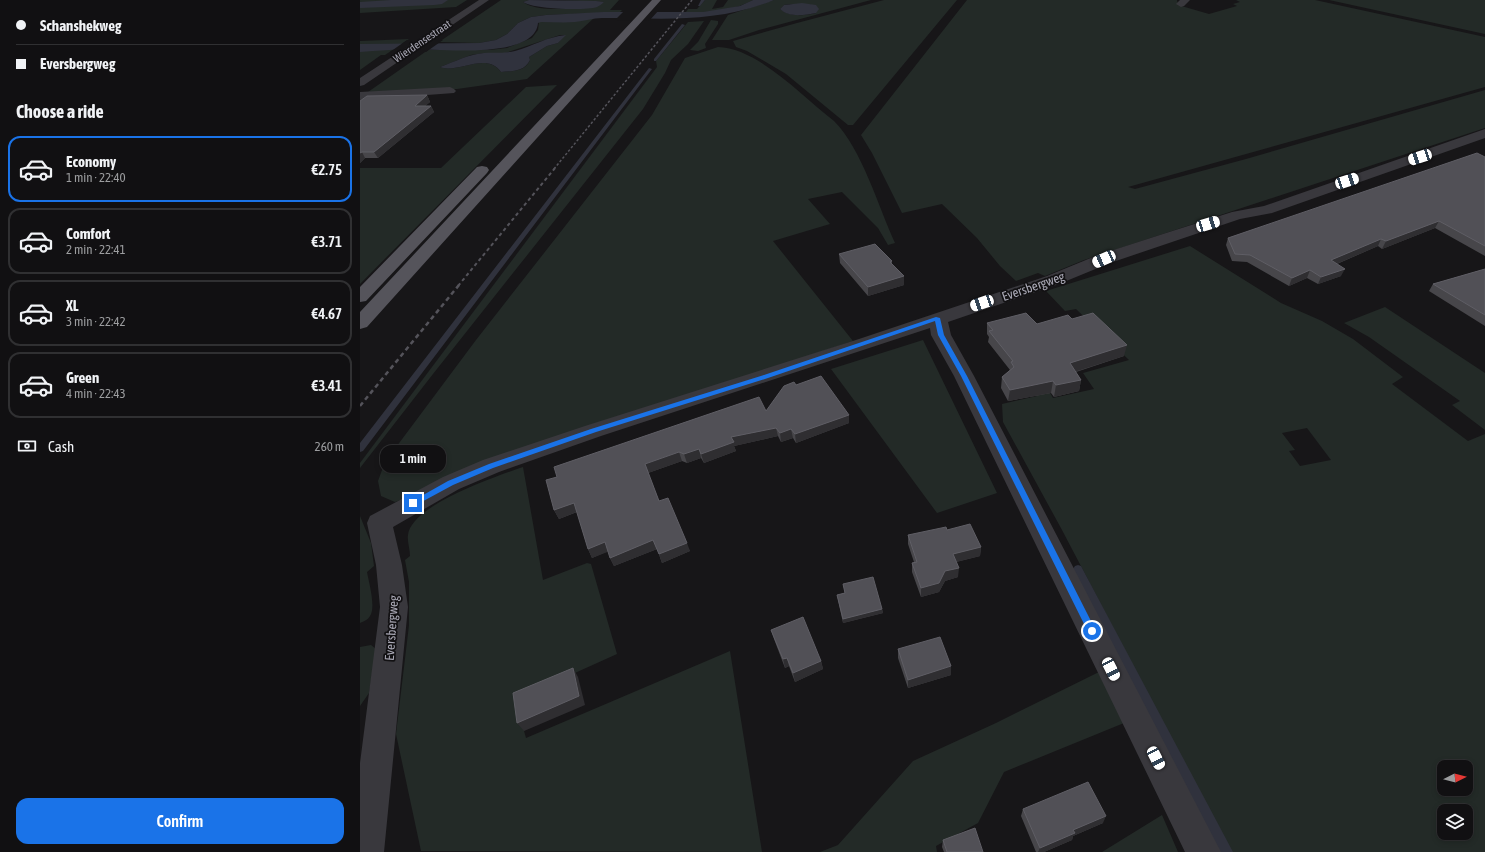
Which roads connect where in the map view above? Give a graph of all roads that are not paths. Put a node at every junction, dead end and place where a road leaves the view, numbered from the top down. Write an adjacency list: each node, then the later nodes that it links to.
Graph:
1 (485, 0): 4 (street, Wierdensestraat)
2 (648, 3): 3 (main road)
3 (626, 23): 8 (main road); 10 (main road)
4 (360, 83)
5 (450, 91): 6 (street)
6 (363, 97)
7 (1485, 133): 9 (street, Eversbergweg)
8 (360, 297)
9 (938, 318): 11 (street, Eversbergweg); 12 (street)
10 (360, 323)
11 (366, 852)
12 (1203, 852)

